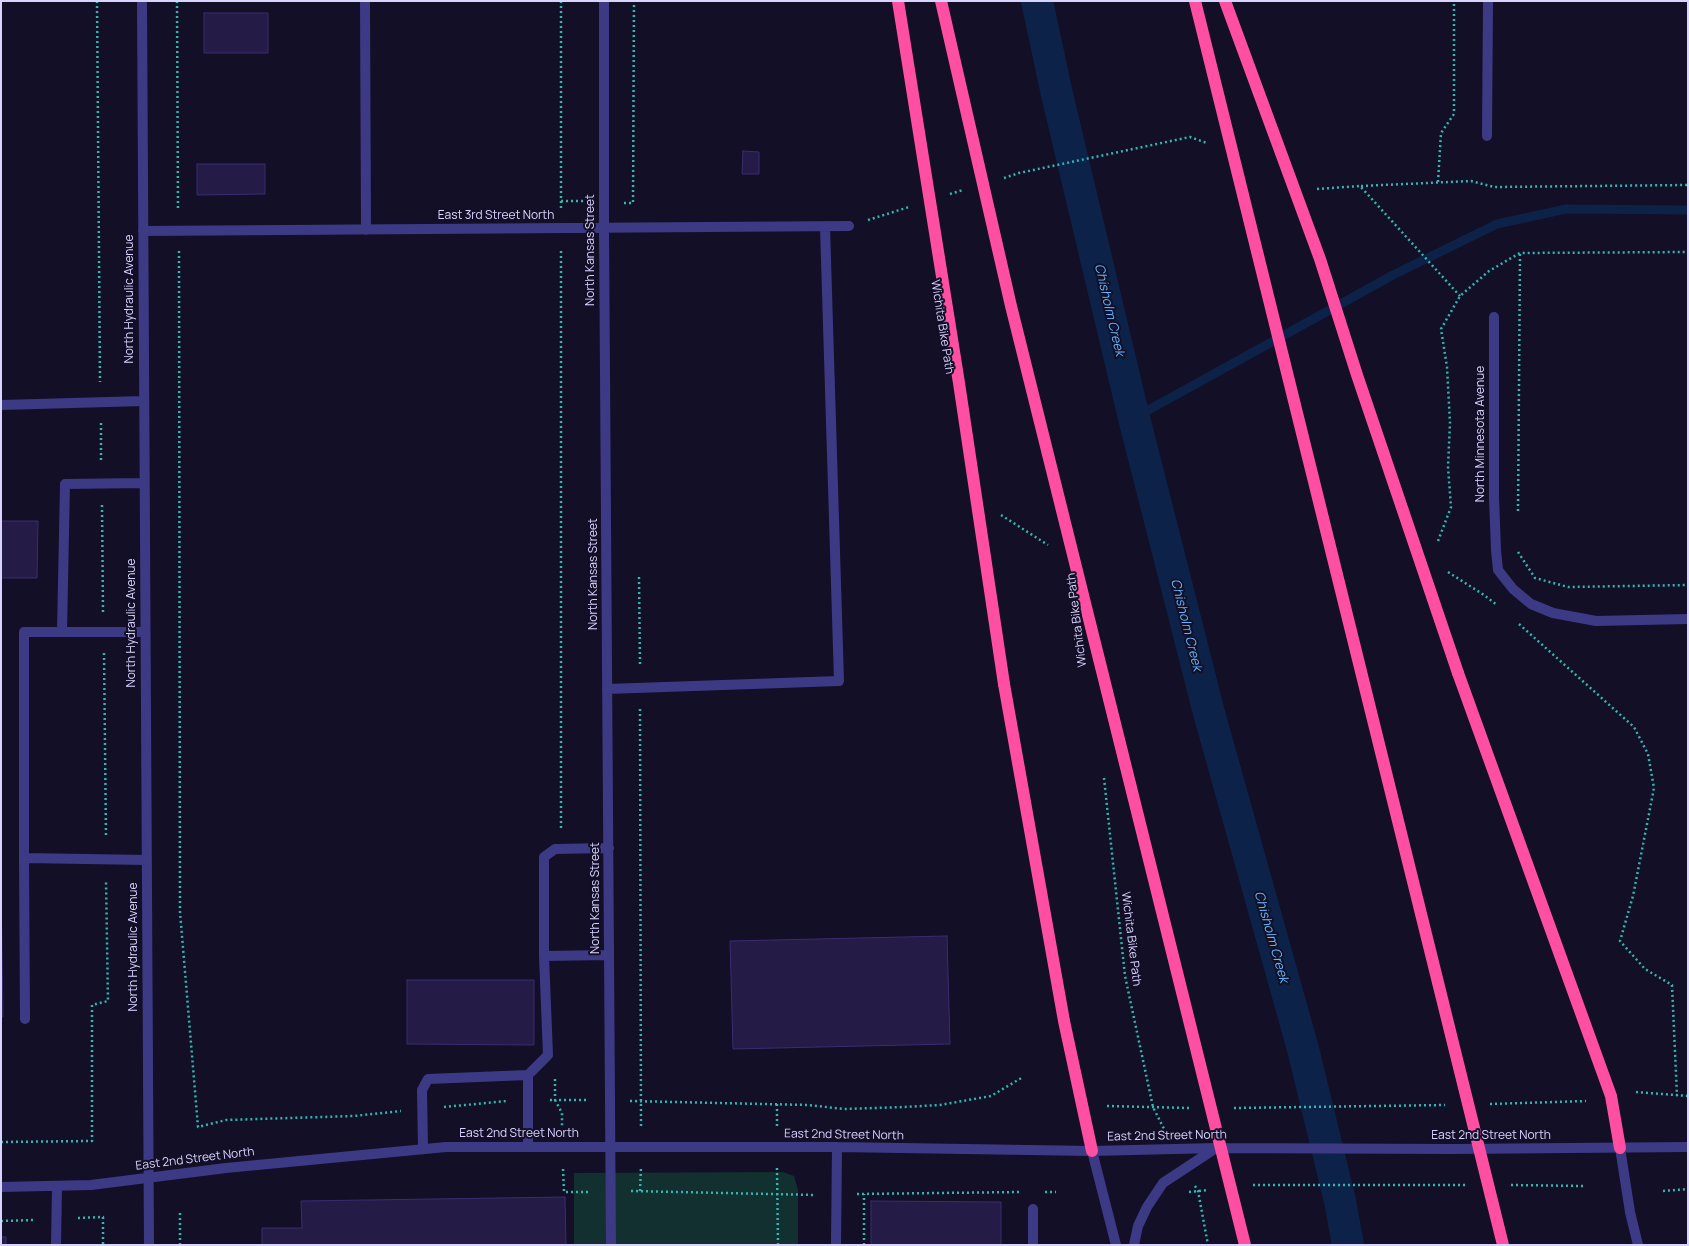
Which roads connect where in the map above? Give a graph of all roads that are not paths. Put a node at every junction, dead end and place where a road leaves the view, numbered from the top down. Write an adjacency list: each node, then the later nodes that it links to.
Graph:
1 (142, 1): 14 (street, North Hydraulic Avenue)
2 (365, 1): 13 (street)
3 (604, 1): 12 (street, North Kansas Street)
4 (898, 1): 37 (highway, bridge)
5 (941, 1): 49 (highway, bridge)
6 (1195, 1): 50 (highway, bridge)
7 (1225, 1): 35 (highway, bridge)
8 (1488, 1): 9 (street)
9 (1488, 136)
10 (849, 226): 11 (street, East 3rd Street North)
11 (824, 227): 12 (street, East 3rd Street North); 22 (street)
12 (604, 229): 13 (street, East 3rd Street North); 22 (street, North Kansas Street)
13 (366, 230): 14 (street, East 3rd Street North)
14 (143, 231): 16 (street, North Hydraulic Avenue)
15 (1494, 317): 19 (street, North Minnesota Avenue)
16 (144, 401): 17 (street); 18 (street, North Hydraulic Avenue)
17 (1, 405)
18 (144, 483): 20 (street); 21 (street, North Hydraulic Avenue)
19 (1688, 619)
20 (62, 632): 21 (street); 24 (street)
21 (145, 632): 25 (street, North Hydraulic Avenue)
22 (607, 689): 23 (street, North Kansas Street)
23 (609, 848): 26 (street, North Kansas Street); 27 (street)
24 (24, 858): 25 (street); 28 (street)
25 (147, 860): 38 (street, North Hydraulic Avenue)
26 (609, 955): 27 (street); 31 (street, North Kansas Street)
27 (544, 956): 29 (street)
28 (25, 1019)
29 (528, 1075): 30 (street); 36 (street)
30 (528, 1146): 31 (street, East 2nd Street North); 36 (street, East 2nd Street North)
31 (611, 1146): 32 (street, East 2nd Street North); 44 (street, North Kansas Street)
32 (837, 1147): 37 (street, East 2nd Street North); 45 (street)
33 (1688, 1147): 35 (street, East 2nd Street North)
34 (1216, 1148): 35 (street, East 2nd Street North); 37 (street, East 2nd Street North); 48 (street)
35 (1620, 1148): 51 (street)
36 (423, 1149): 38 (street, East 2nd Street North)
37 (1092, 1151): 47 (street)
38 (148, 1178): 39 (street, East 2nd Street North); 43 (street, North Hydraulic Avenue)
39 (57, 1186): 40 (street, East 2nd Street North); 42 (street)
40 (1, 1187)
41 (1033, 1210): 46 (street)
42 (56, 1245)
43 (149, 1245)
44 (611, 1245)
45 (836, 1245)
46 (1033, 1245)
47 (1116, 1245)
48 (1134, 1245)
49 (1245, 1245)
50 (1503, 1245)
51 (1638, 1245)

